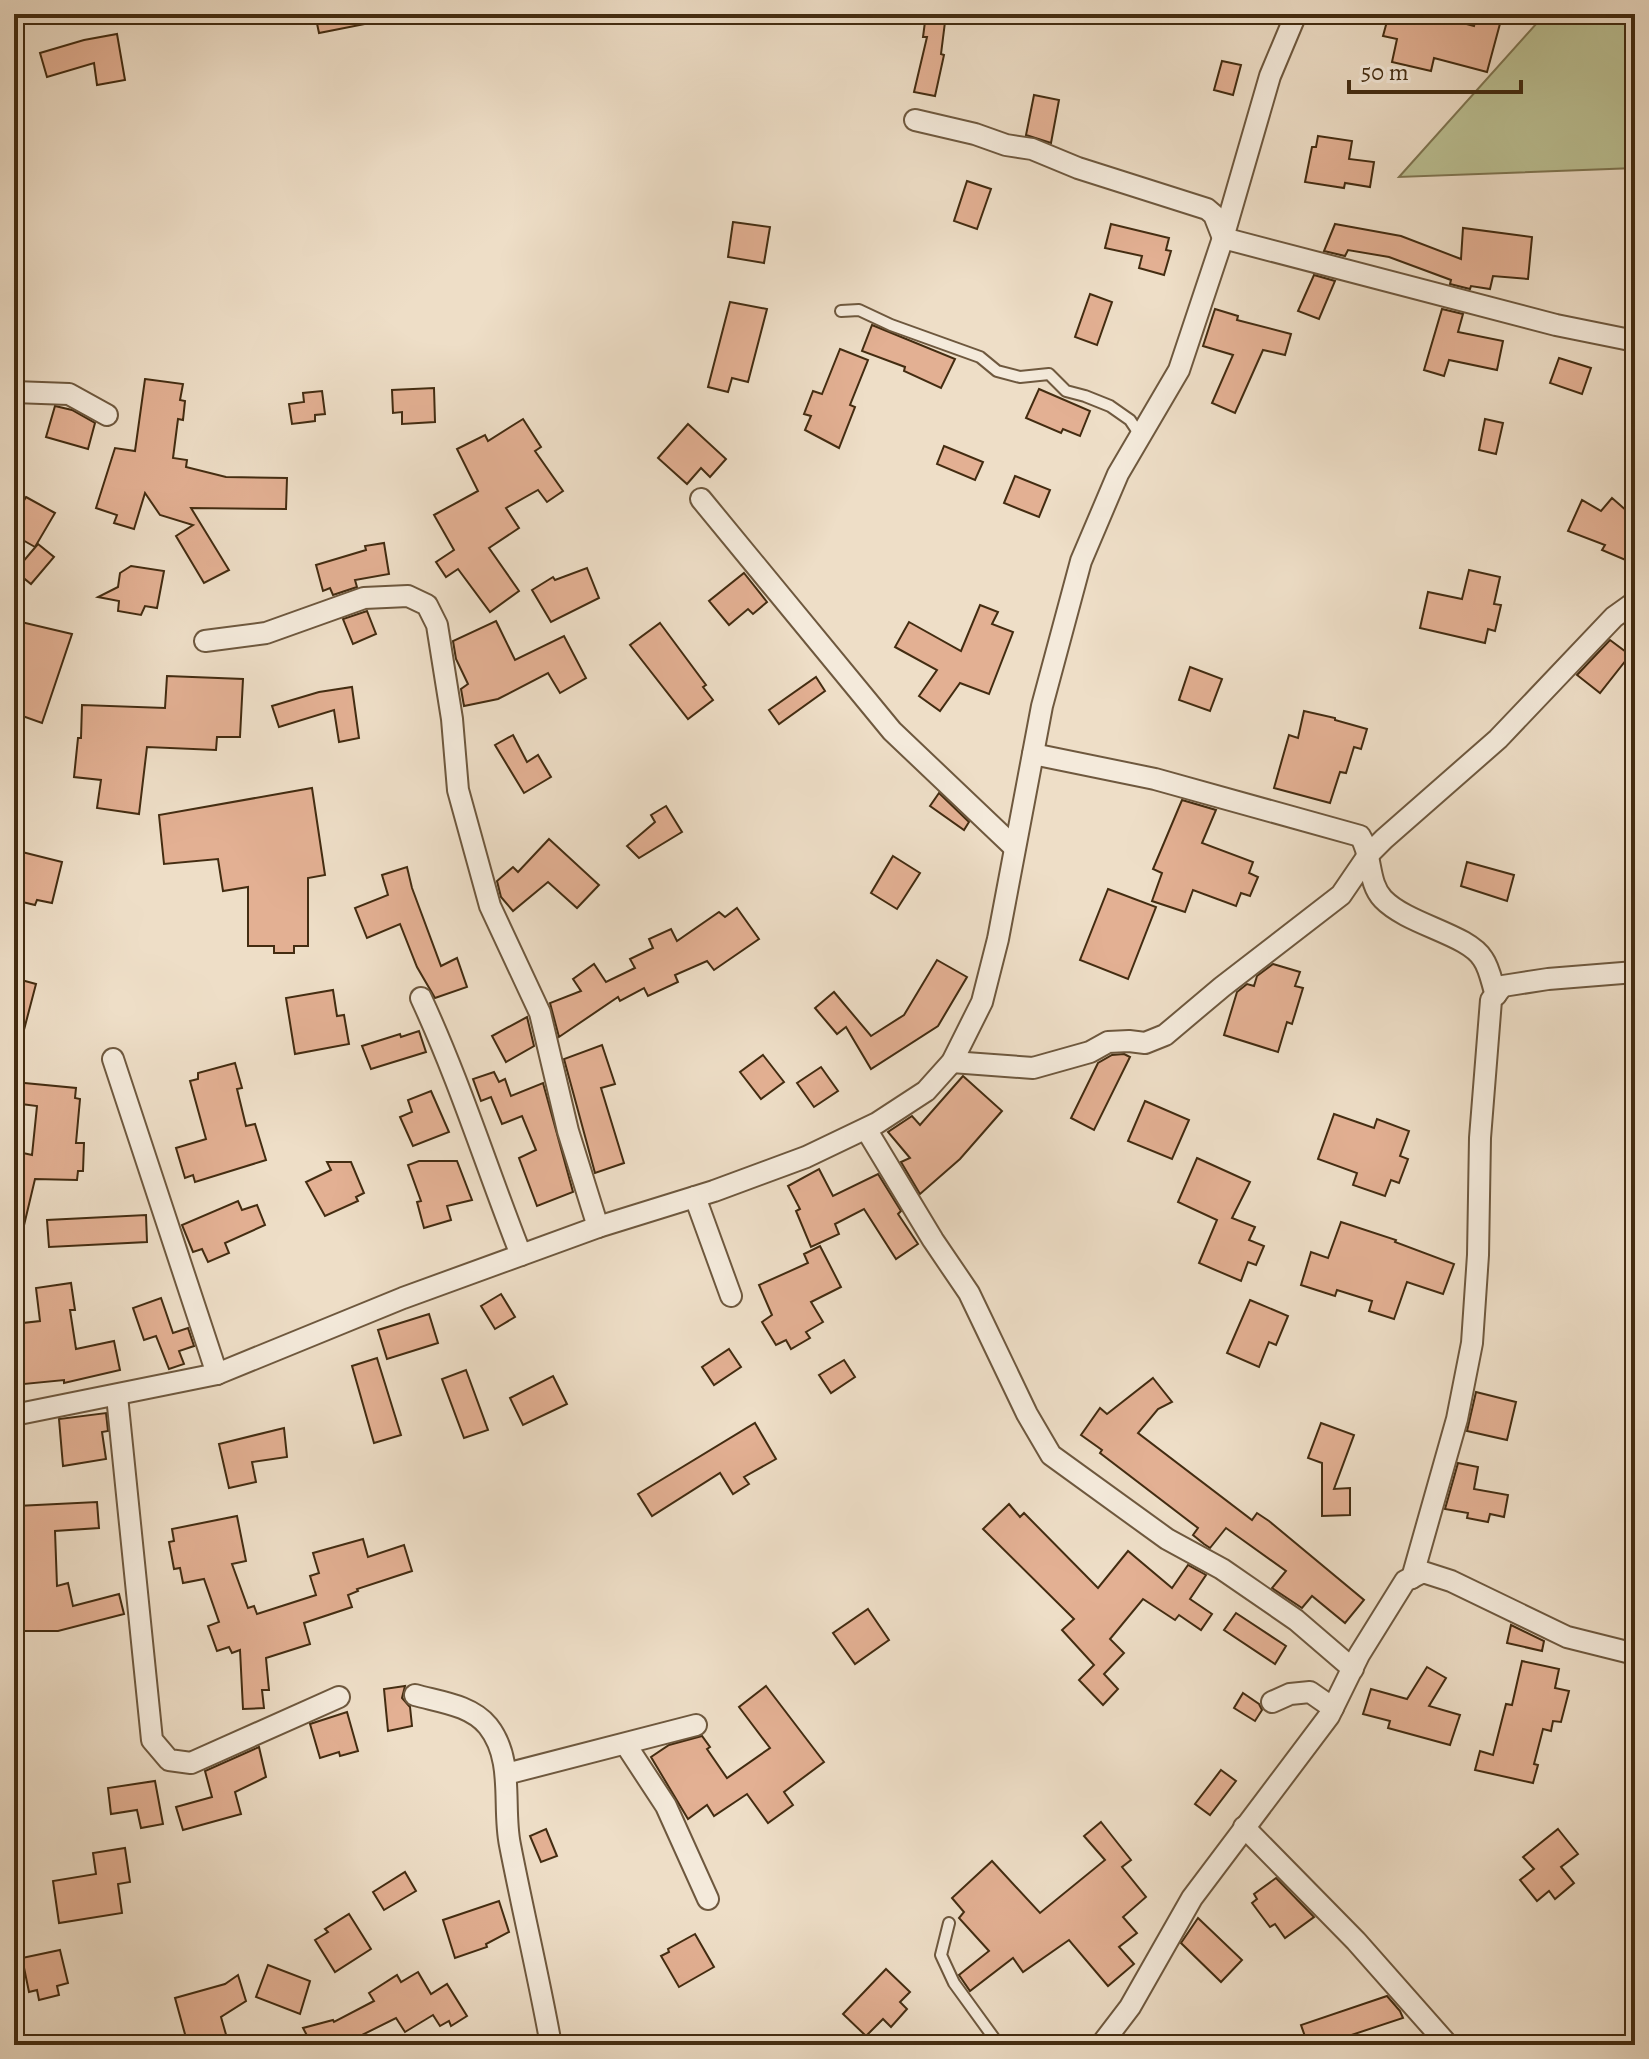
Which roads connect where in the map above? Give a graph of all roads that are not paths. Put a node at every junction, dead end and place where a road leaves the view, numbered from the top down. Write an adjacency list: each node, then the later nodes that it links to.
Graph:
1 (1296, 14): 3 (street)
2 (915, 120): 3 (street)
3 (1223, 238): 5 (street); 8 (street)
4 (841, 311): 8 (lane)
5 (1635, 341)
6 (14, 392): 7 (street)
7 (107, 415)
8 (1140, 435): 12 (street)
9 (701, 499): 13 (street)
10 (1635, 602): 14 (street)
11 (205, 641): 22 (street)
12 (1033, 754): 13 (street); 14 (street)
13 (1014, 847): 19 (street)
14 (1369, 854): 16 (street); 19 (street)
15 (1635, 972): 16 (street)
16 (1496, 995): 28 (street)
17 (421, 998): 23 (street)
18 (113, 1059): 25 (street)
19 (952, 1062): 20 (street)
20 (866, 1129): 21 (street); 30 (street)
21 (695, 1197): 22 (street); 24 (street)
22 (598, 1227): 23 (street)
23 (521, 1255): 25 (street)
24 (731, 1296)
25 (217, 1374): 26 (street)
26 (117, 1396): 27 (street); 32 (street)
27 (14, 1415)
28 (1412, 1578): 29 (street); 30 (street)
29 (1635, 1654)
30 (1353, 1669): 34 (street)
31 (415, 1695): 37 (street)
32 (339, 1697)
33 (1272, 1702): 34 (street)
34 (1333, 1708): 38 (street)
35 (696, 1725): 36 (street)
36 (626, 1745): 37 (street); 39 (street)
37 (506, 1774): 41 (street)
38 (1244, 1827): 43 (street); 44 (street)
39 (708, 1899)
40 (949, 1923): 42 (lane)
41 (551, 2045)
42 (999, 2045)
43 (1101, 2045)
44 (1448, 2045)

